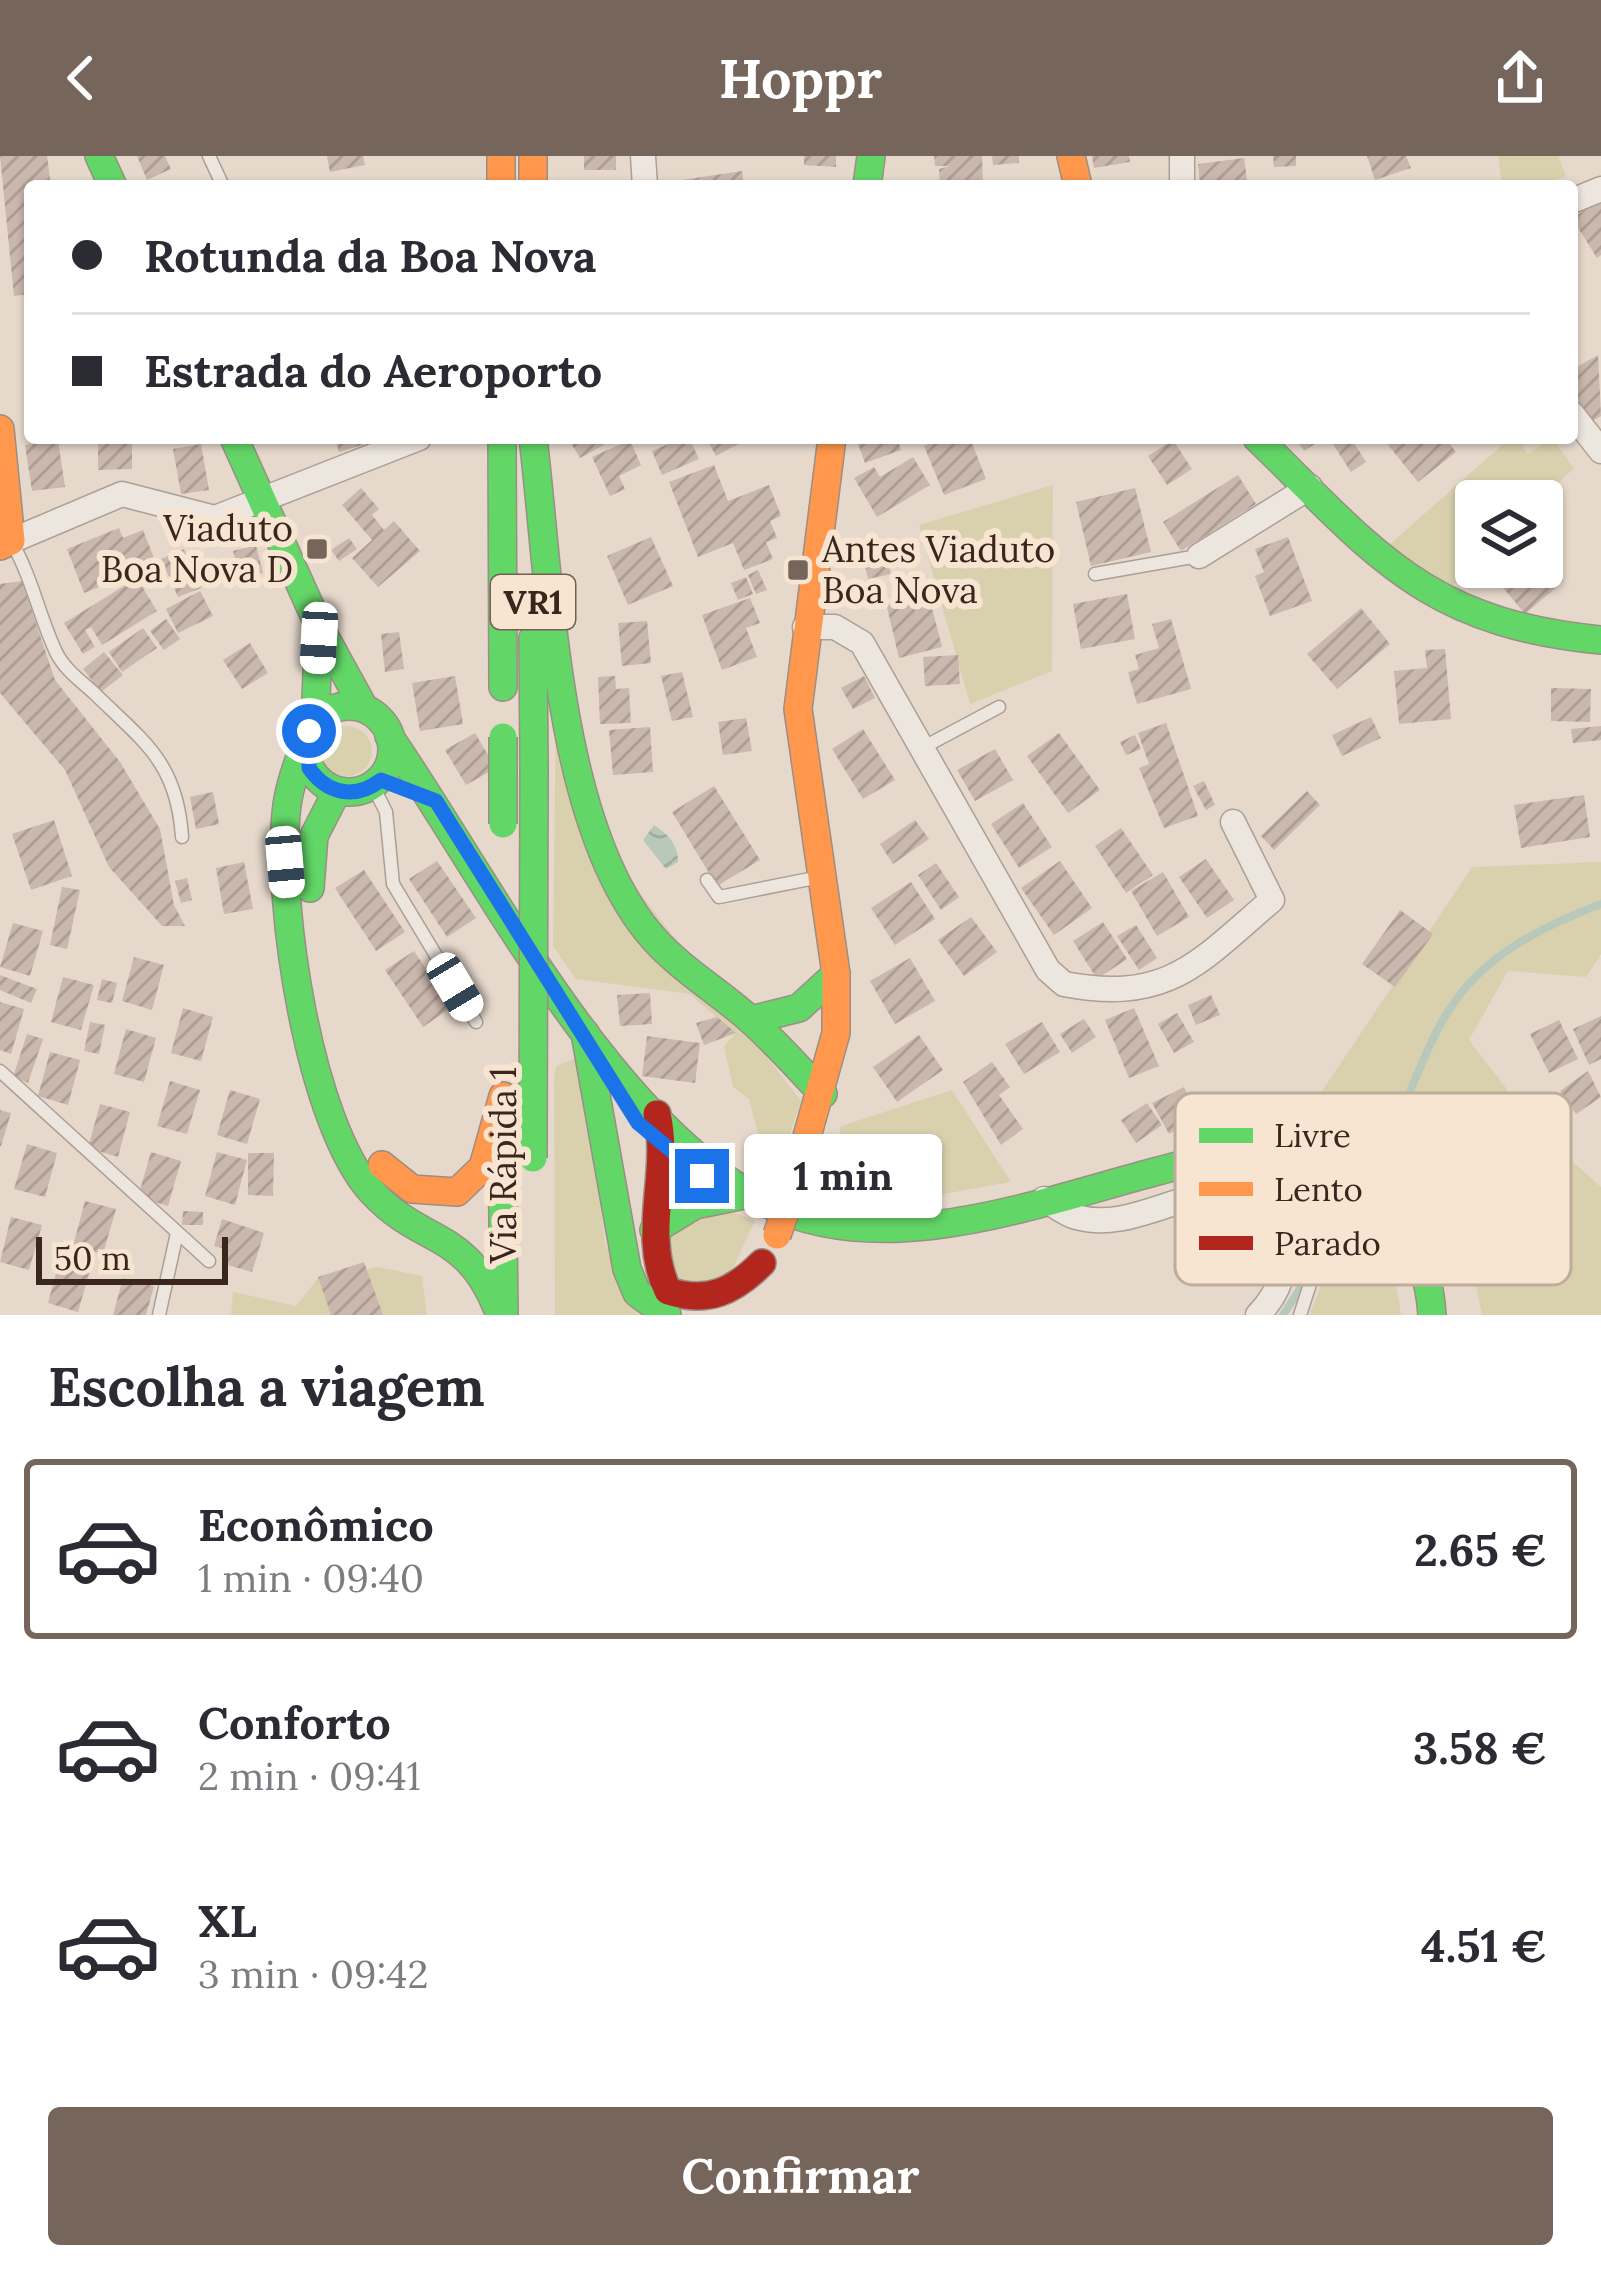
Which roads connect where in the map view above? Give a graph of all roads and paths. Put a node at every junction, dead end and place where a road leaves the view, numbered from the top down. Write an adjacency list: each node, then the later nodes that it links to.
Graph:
1 (1578, 421): 10 (street)
2 (0, 429): 13 (main road)
3 (236, 444): 12 (main road)
4 (404, 444): 12 (street)
5 (502, 444): 32 (main road, VR1, bridge)
6 (532, 444): 41 (main road, Via Rápida 1 / VR1, bridge)
7 (533, 444): 33 (main road)
8 (831, 444): 17 (main road)
9 (1263, 444): 11 (main road)
10 (1601, 452)
11 (1310, 488): 14 (street); 18 (main road)
12 (265, 500): 13 (street); 16 (main road)
13 (6, 544): 28 (lane)
14 (1199, 556): 15 (lane)
15 (1095, 574)
16 (319, 626): 20 (main road); 21 (main road)
17 (806, 627): 23 (street); 29 (main road)
18 (1601, 640)
19 (999, 707): 23 (lane)
20 (364, 709): 21 (main road); 22 (main road)
21 (310, 732): 25 (main road); 45 (main road)
22 (389, 736): 24 (main road); 26 (main road)
23 (919, 750): 27 (street)
24 (377, 783): 25 (main road); 26 (main road); 32 (lane)
25 (333, 799): 45 (main road)
26 (436, 801): 34 (main road)
27 (1234, 821)
28 (182, 837)
29 (820, 877): 30 (lane); 31 (main road)
30 (707, 880)
31 (836, 974): 33 (main road); 37 (main road)
32 (496, 1005)
33 (751, 1020): 37 (main road)
34 (585, 1031): 39 (main road); 39 (main road); 42 (main road)
35 (0, 1071): 48 (lane)
36 (503, 1084): 38 (main road)
37 (820, 1102): 50 (main road, bridge)
38 (499, 1135): 45 (main road); 55 (main road, Via Rápida 1)
39 (671, 1145): 42 (main road); 43 (main road); 47 (main road)
40 (1175, 1167): 44 (main road)
41 (533, 1169)
42 (614, 1189): 56 (main road)
43 (749, 1194): 44 (main road); 47 (main road)
44 (1044, 1199): 46 (street)
45 (405, 1200): 55 (main road)
46 (1175, 1202)
47 (654, 1230): 50 (main road)
48 (177, 1232): 49 (lane); 54 (lane)
49 (209, 1262)
50 (762, 1263): 57 (main road)
51 (1279, 1285): 58 (street)
52 (1309, 1285): 59 (lane)
53 (1429, 1285): 60 (main road)
54 (159, 1315)
55 (502, 1315)
56 (667, 1315)
57 (721, 1315)
58 (1258, 1315)
59 (1300, 1315)
60 (1432, 1315)

